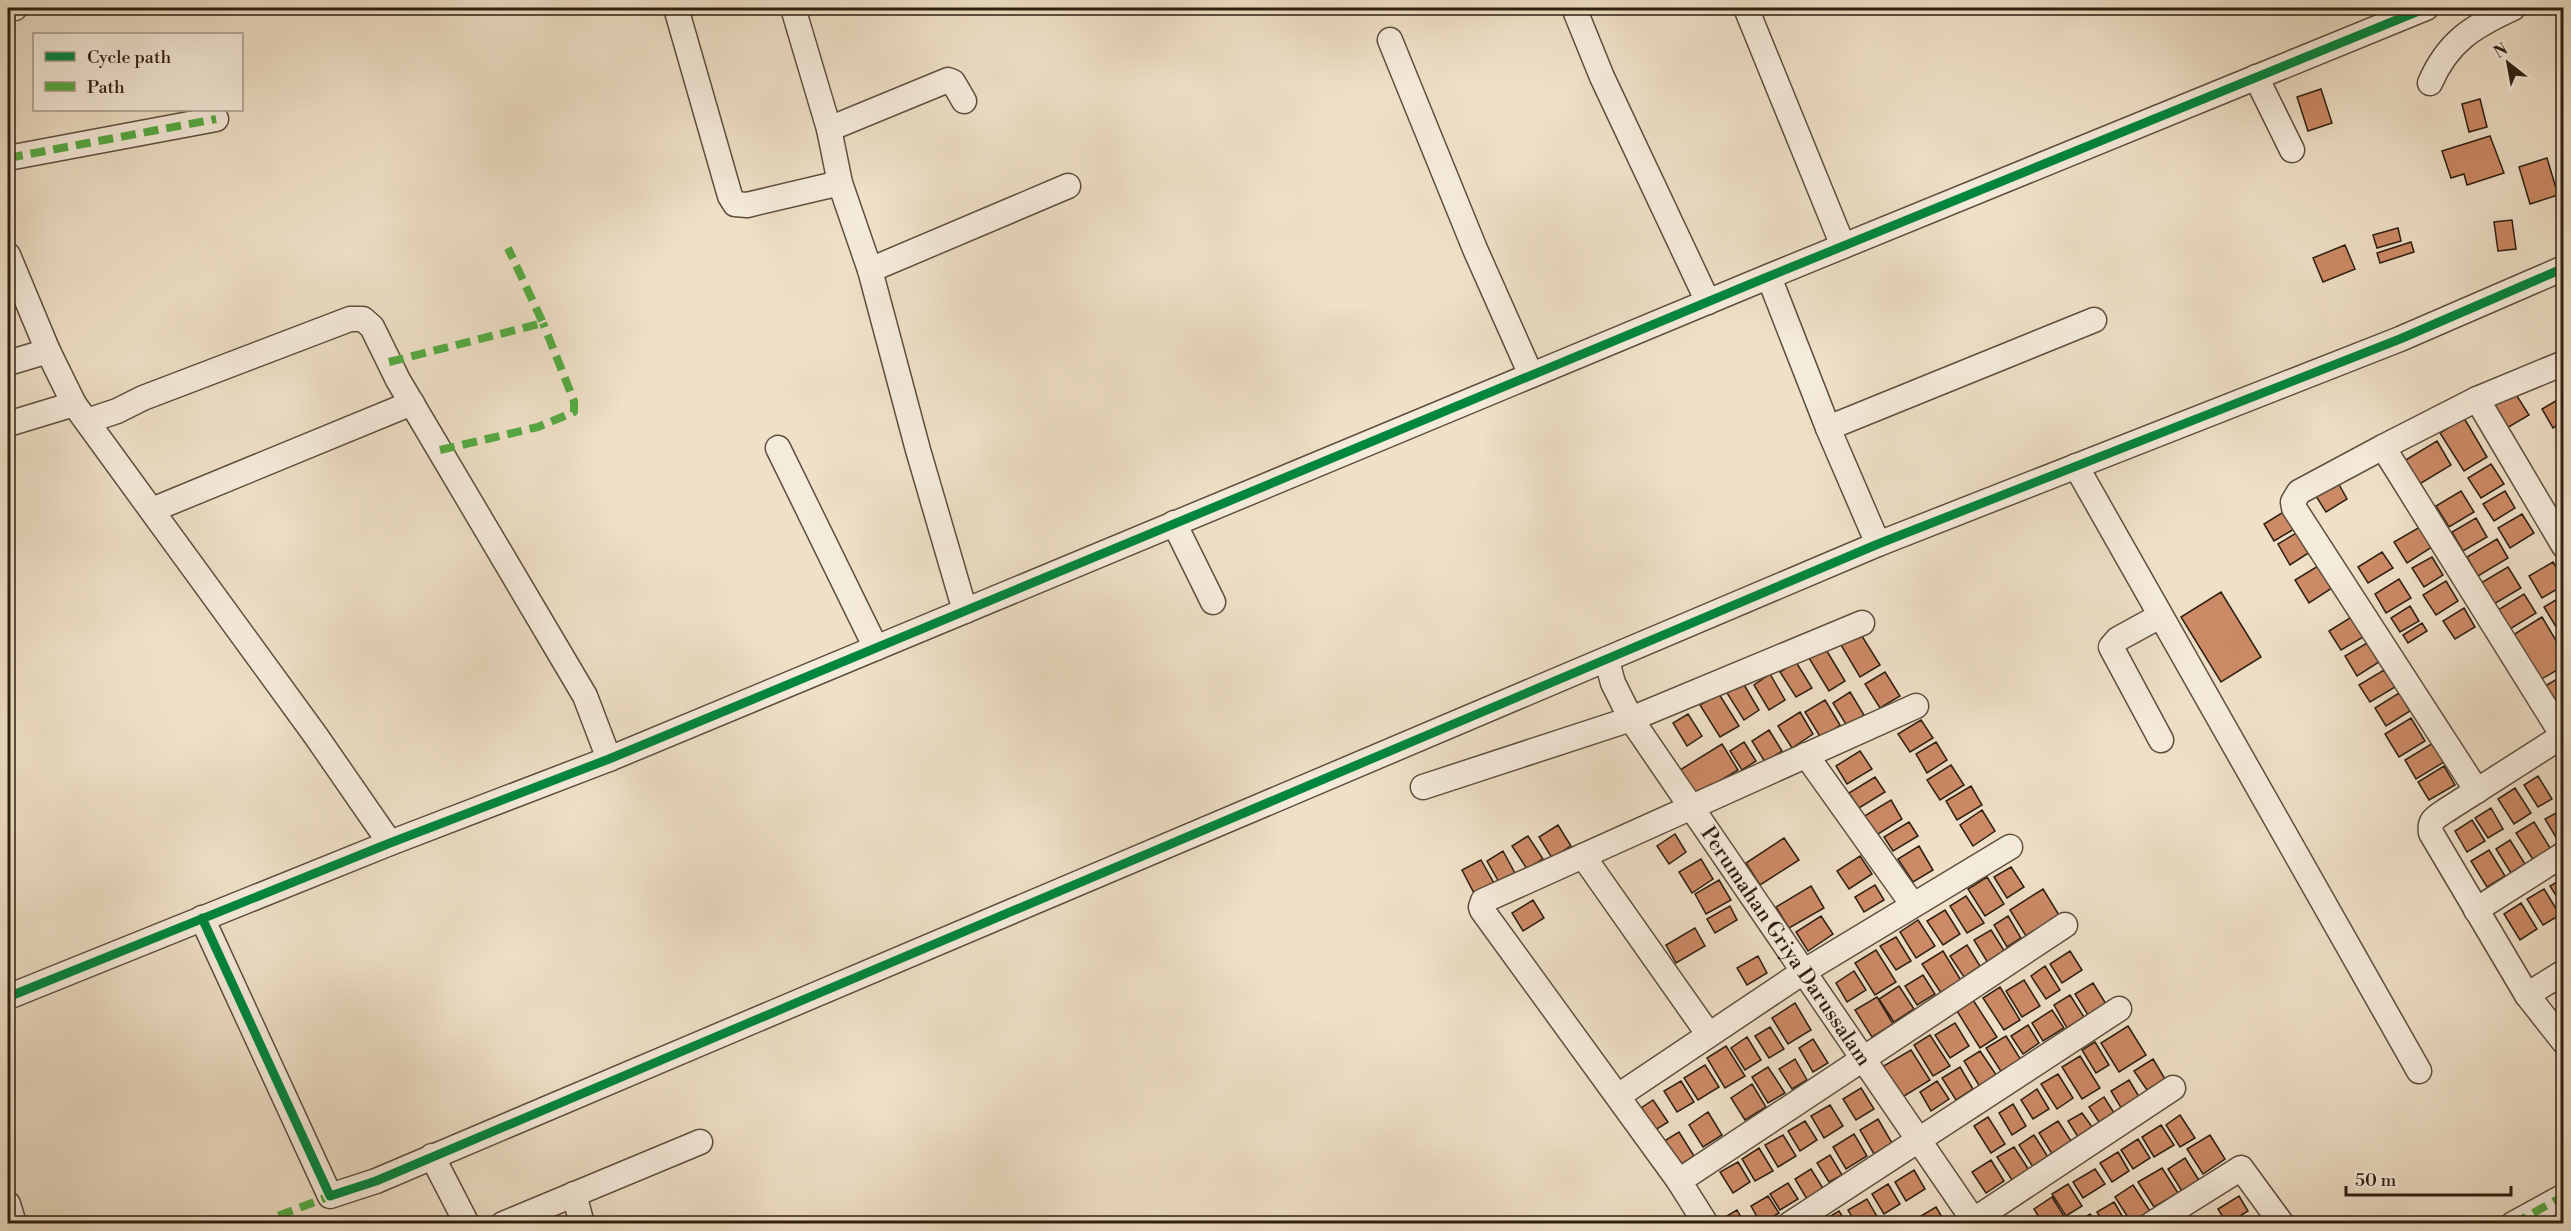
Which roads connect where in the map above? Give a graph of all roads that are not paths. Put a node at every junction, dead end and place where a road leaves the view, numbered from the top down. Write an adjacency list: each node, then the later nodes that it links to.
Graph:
1 (15, 8): 8 (street)
2 (676, 8): 17 (street)
3 (793, 8): 14 (street)
4 (1574, 8): 24 (street)
5 (1746, 8): 19 (street)
6 (2426, 8): 10 (street)
7 (2513, 8): 11 (street)
8 (8, 9)
9 (1390, 40): 29 (street)
10 (2258, 82): 15 (street); 19 (street)
11 (2430, 83)
12 (964, 101): 14 (street)
13 (216, 119): 16 (street)
14 (829, 129): 17 (street)
15 (2292, 150)
16 (8, 158)
17 (840, 183): 22 (street)
18 (1068, 186): 22 (street)
19 (1843, 246): 23 (street)
20 (8, 259): 26 (street)
21 (2564, 268): 37 (street)
22 (870, 270): 43 (street)
23 (1772, 285): 24 (street); 34 (street)
24 (1708, 302): 29 (street)
25 (2094, 320): 34 (street)
26 (48, 351): 27 (street); 32 (street)
27 (8, 363)
28 (2564, 363): 30 (street)
29 (1531, 375): 39 (street)
30 (2476, 399): 35 (street); 41 (street)
31 (412, 403): 32 (street); 38 (street); 52 (street)
32 (81, 412): 33 (street); 38 (street)
33 (8, 424)
34 (1828, 428): 40 (street)
35 (2383, 447): 49 (street); 54 (street)
36 (778, 448): 46 (street)
37 (2076, 466): 40 (street); 44 (street)
38 (152, 510): 56 (street)
39 (1182, 538): 42 (street); 43 (street)
40 (1878, 544): 47 (street)
41 (2564, 546)
42 (1212, 602)
43 (965, 611): 46 (street)
44 (2160, 616): 50 (street); 72 (street)
45 (1863, 623): 47 (street)
46 (876, 648): 52 (street)
47 (1619, 692): 53 (street); 55 (street, Perumahan Griya Darussalam); 77 (street)
48 (1916, 706): 51 (street)
49 (2563, 736): 54 (street)
50 (2161, 740)
51 (1806, 755): 55 (street); 60 (street)
52 (609, 759): 56 (street)
53 (1423, 787)
54 (2477, 791): 61 (street)
55 (1691, 807): 59 (street); 64 (street, Perumahan Griya Darussalam)
56 (390, 843): 62 (street)
57 (2010, 847): 60 (street)
58 (2564, 854): 61 (street)
59 (1583, 856): 69 (street); 74 (street)
60 (1914, 905): 64 (street)
61 (2476, 910): 66 (street)
62 (204, 923): 67 (street); 77 (street)
63 (2065, 925): 71 (street)
64 (1803, 972): 69 (street); 71 (street, Perumahan Griya Darussalam)
65 (2564, 972): 66 (street)
66 (2527, 995): 70 (street)
67 (8, 997)
68 (2119, 1009): 75 (street)
69 (1709, 1035): 74 (street)
70 (2564, 1042)
71 (1864, 1060): 75 (street, Perumahan Griya Darussalam); 78 (street)
72 (2419, 1071)
73 (2173, 1088): 82 (street)
74 (1618, 1096): 78 (street)
75 (1918, 1140): 82 (street, Perumahan Griya Darussalam); 89 (street)
76 (700, 1142): 79 (street)
77 (437, 1166): 85 (street)
78 (1679, 1181): 88 (street)
79 (574, 1194): 86 (street); 87 (street)
80 (2564, 1196): 91 (street)
81 (8, 1204): 84 (street)
82 (1973, 1222)
83 (2157, 1222): 90 (street)
84 (14, 1224)
85 (467, 1224)
86 (503, 1224)
87 (582, 1224)
88 (1707, 1224)
89 (1790, 1224)
90 (2282, 1224)
91 (2513, 1224)

